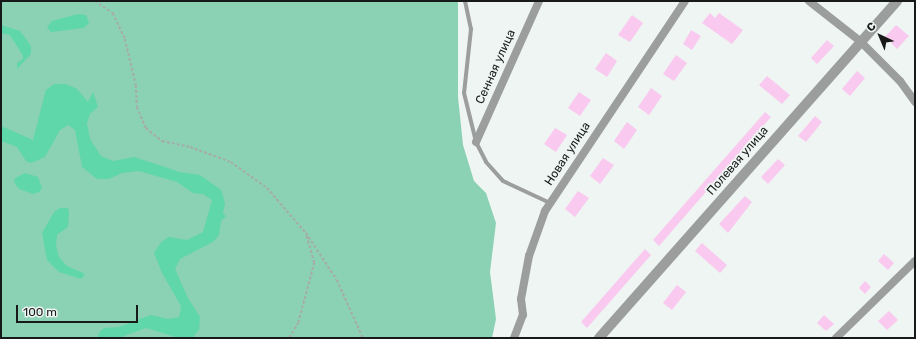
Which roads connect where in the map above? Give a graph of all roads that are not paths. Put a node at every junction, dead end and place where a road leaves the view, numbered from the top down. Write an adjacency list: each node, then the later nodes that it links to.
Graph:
1 (465, 1): 8 (lane)
2 (539, 1): 8 (street, Сенная улица)
3 (685, 1): 9 (street, Новая улица)
4 (809, 1): 6 (street)
5 (896, 1): 6 (street, Полевая улица)
6 (860, 41): 7 (street); 12 (street, Полевая улица)
7 (915, 102)
8 (476, 142): 9 (lane)
9 (550, 204): 11 (street, Новая улица)
10 (915, 261): 13 (street)
11 (514, 338)
12 (599, 338)
13 (836, 338)

